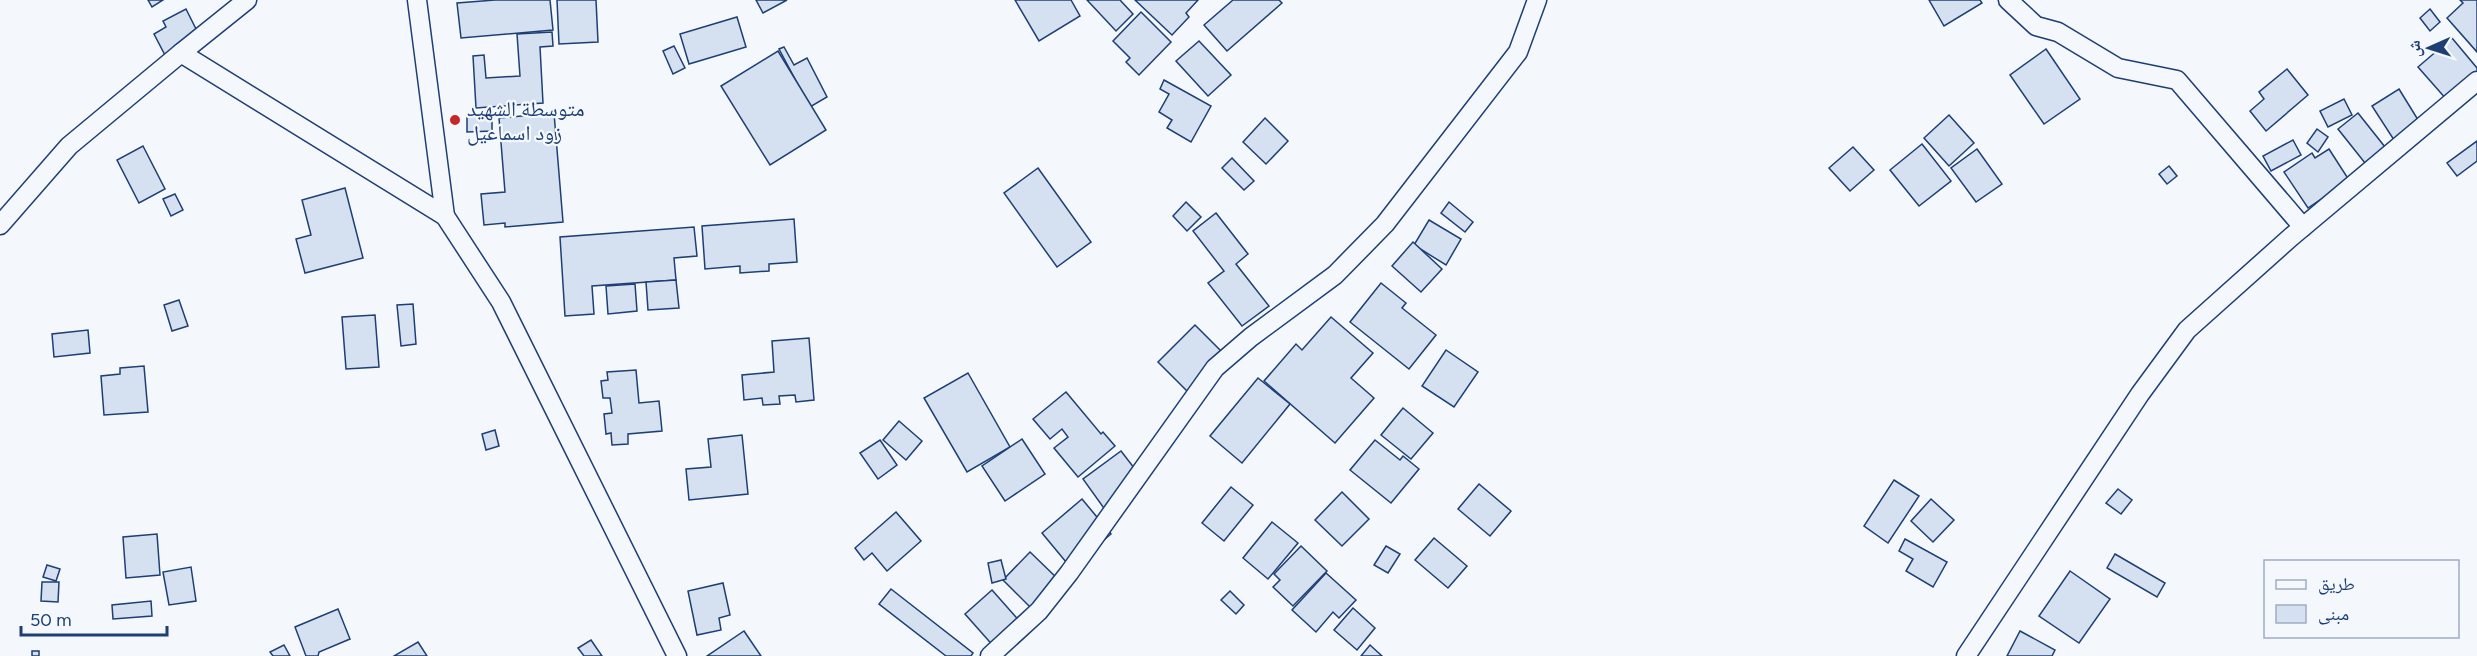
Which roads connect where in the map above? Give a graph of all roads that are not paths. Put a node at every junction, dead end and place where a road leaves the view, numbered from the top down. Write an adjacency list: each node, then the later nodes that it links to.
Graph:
1 (247, 0): 5 (street)
2 (417, 0): 7 (street)
3 (1537, 0): 11 (street)
4 (2008, 0): 9 (street)
5 (181, 52): 7 (street); 8 (street)
6 (2477, 81): 9 (street)
7 (445, 216): 10 (street)
8 (0, 225)
9 (2304, 227): 12 (street)
10 (677, 656)
11 (990, 656)
12 (1966, 656)

